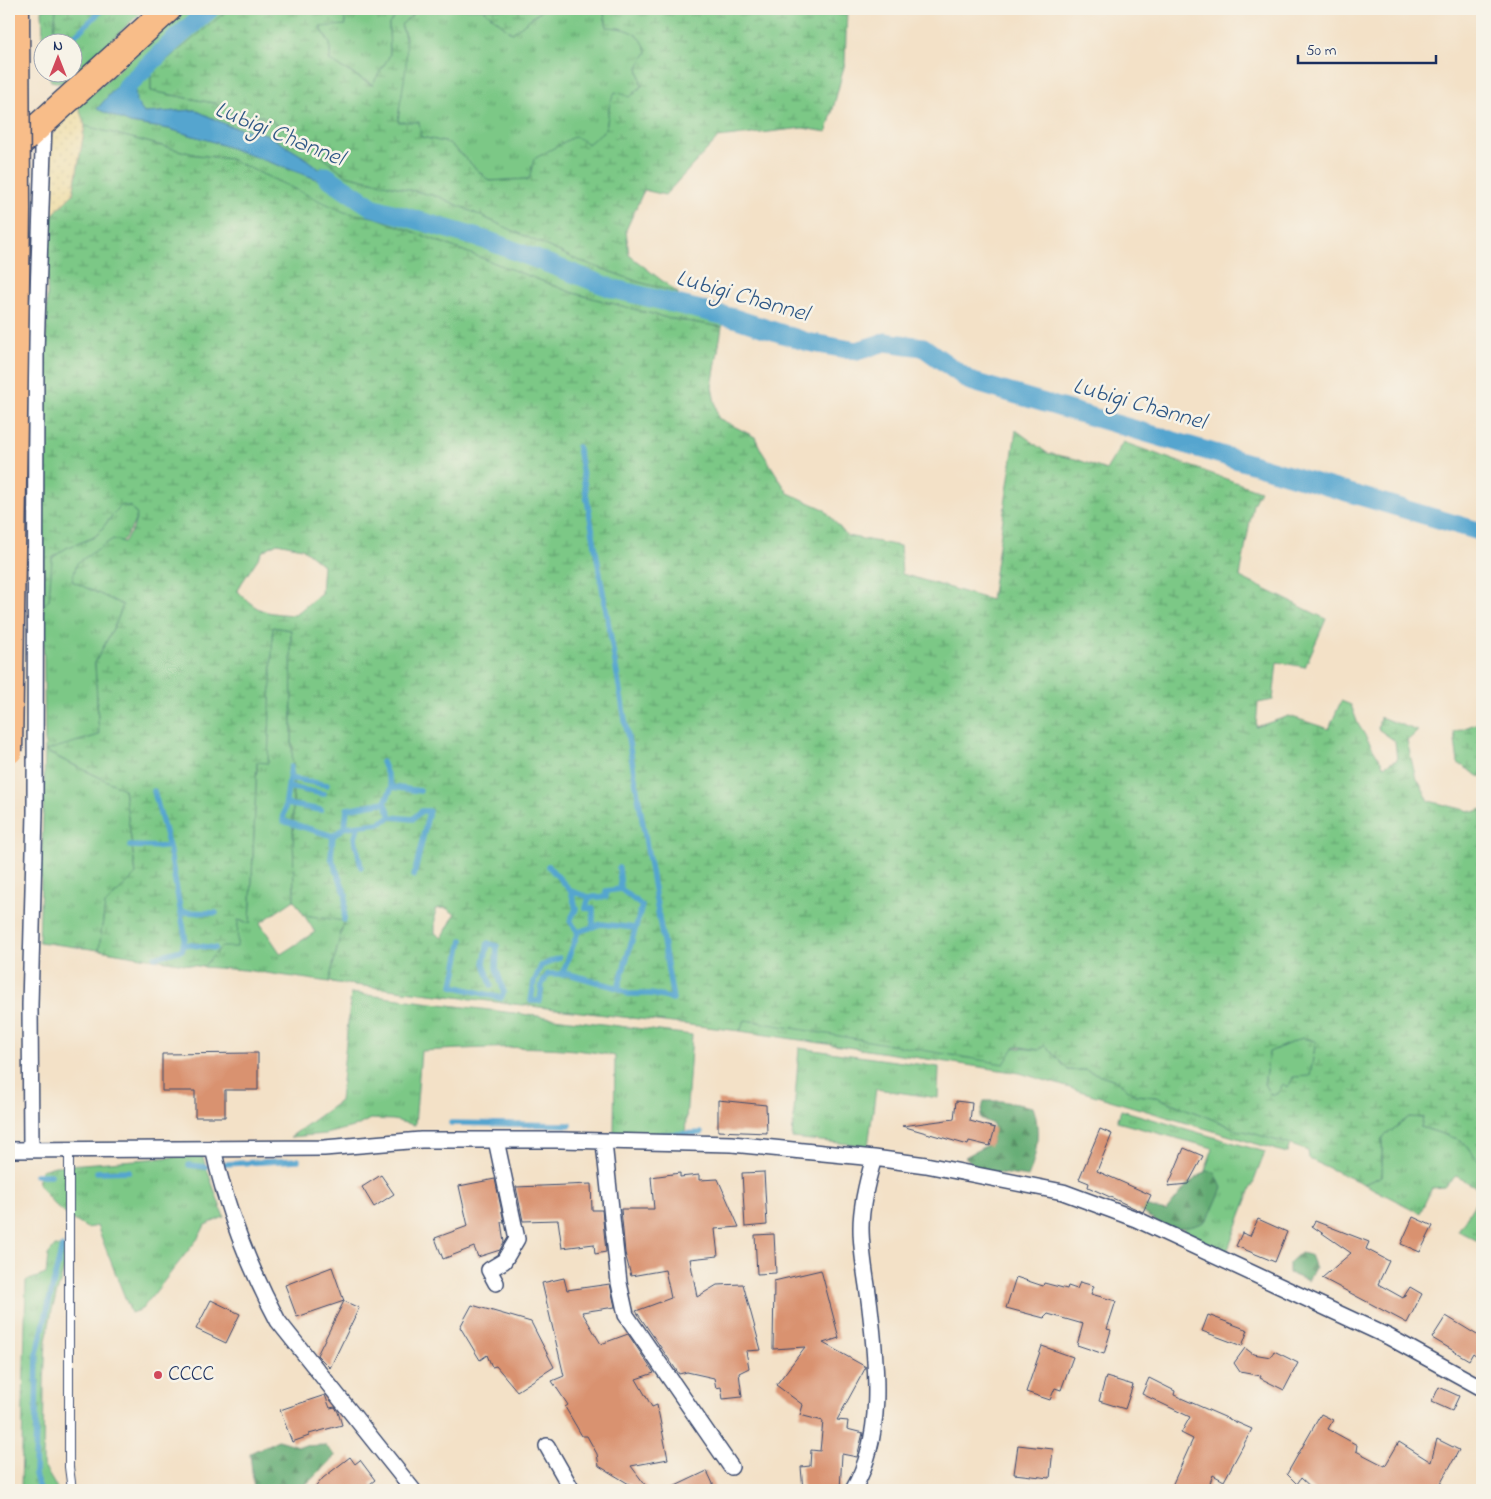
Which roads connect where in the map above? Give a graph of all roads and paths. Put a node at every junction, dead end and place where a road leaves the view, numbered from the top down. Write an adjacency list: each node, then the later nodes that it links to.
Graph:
1 (16, 9): 5 (highway, bridge)
2 (168, 9): 3 (highway)
3 (44, 122): 4 (highway); 10 (street)
4 (9, 153)
5 (9, 752)
6 (496, 1140): 7 (street); 8 (street); 13 (street)
7 (604, 1143): 12 (street); 16 (street)
8 (213, 1148): 11 (street); 18 (street)
9 (9, 1150): 10 (street)
10 (31, 1150): 11 (street)
11 (69, 1150): 17 (lane)
12 (874, 1158): 14 (street); 20 (street)
13 (496, 1282)
14 (1482, 1388)
15 (547, 1446): 19 (street)
16 (731, 1467)
17 (72, 1490)
18 (413, 1490)
19 (572, 1490)
20 (853, 1490)

